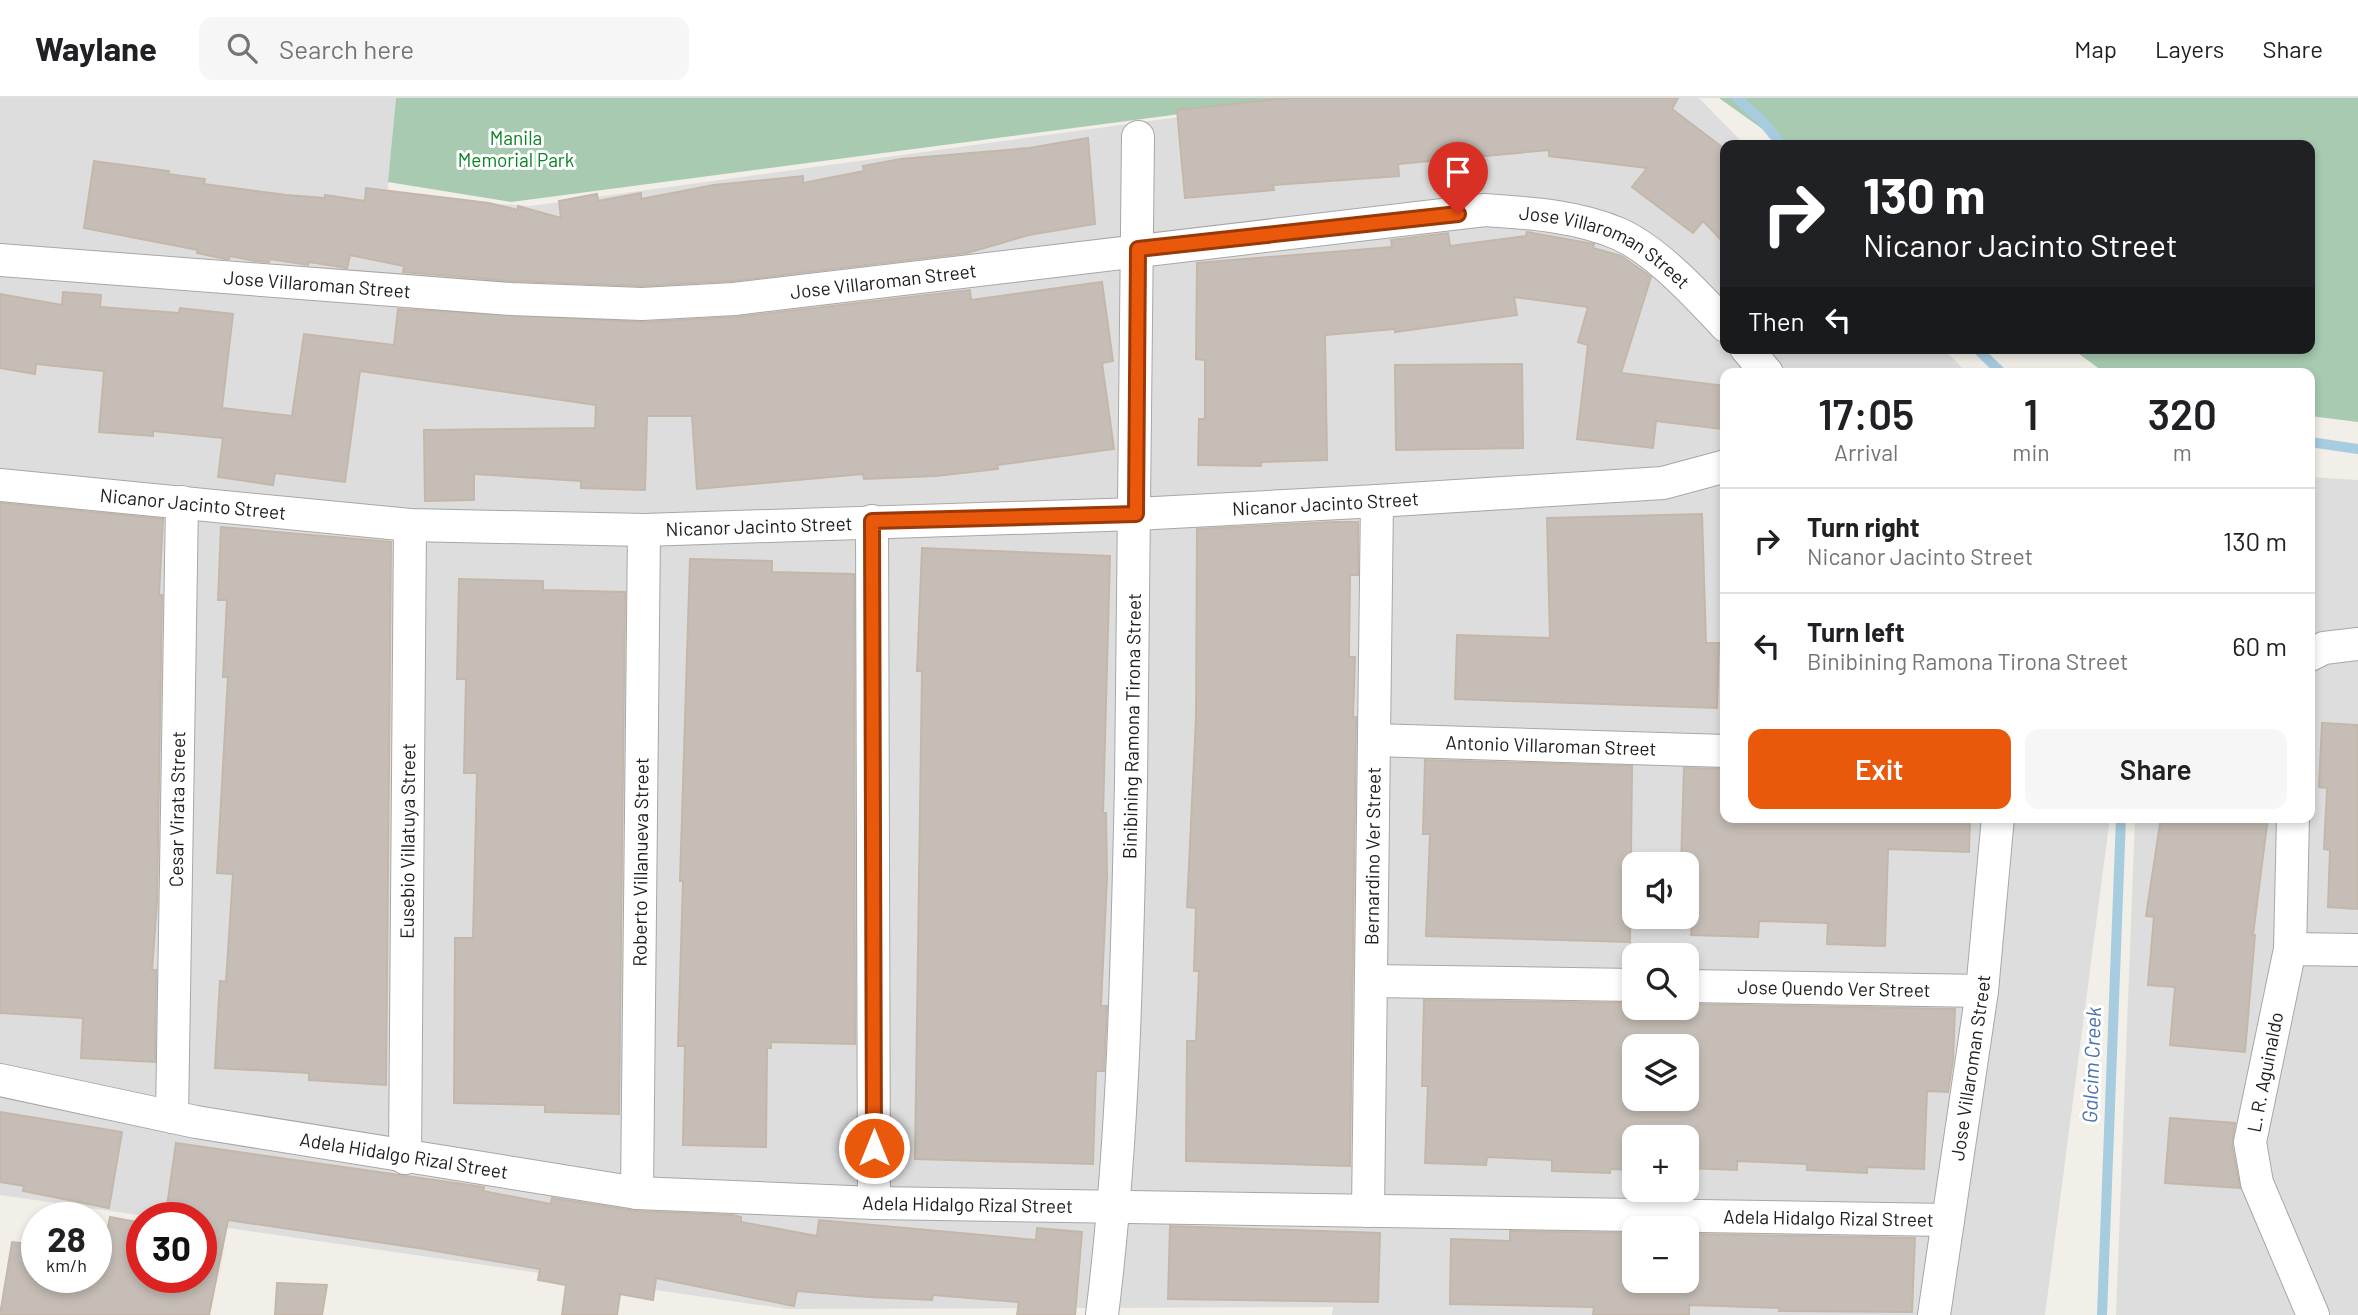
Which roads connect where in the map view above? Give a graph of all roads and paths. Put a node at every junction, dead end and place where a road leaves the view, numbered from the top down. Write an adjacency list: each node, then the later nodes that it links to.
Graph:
1 (1138, 136): 2 (street, Binibining Ramona Tirona Street)
2 (1138, 249): 3 (street, Jose Villaroman Street); 4 (street, Jose Villaroman Street); 11 (street, Binibining Ramona Tirona Street)
3 (0, 260)
4 (1720, 320)
5 (1751, 354): 6 (street)
6 (1763, 368)
7 (1720, 468): 9 (street, Nicanor Jacinto Street)
8 (0, 485): 10 (street, Nicanor Jacinto Street)
9 (1377, 501): 11 (street, Nicanor Jacinto Street); 17 (street, Bernardino Ver Street)
10 (182, 502): 13 (street, Nicanor Jacinto Street); 28 (street, Cesar Virata Street)
11 (1136, 514): 12 (street, Nicanor Jacinto Street); 32 (street, Binibining Ramona Tirona Street)
12 (872, 521): 14 (street, Nicanor Jacinto Street); 31 (street)
13 (410, 525): 14 (street, Nicanor Jacinto Street); 29 (street, Eusebio Villatuya Street)
14 (644, 530): 30 (street, Roberto Villanueva Street)
15 (2358, 644): 16 (street)
16 (2315, 652)
17 (1374, 740): 18 (street, Antonio Villaroman Street); 23 (street, Bernardino Ver Street)
18 (1720, 751)
19 (1997, 823): 26 (street, Jose Villaroman Street)
20 (2294, 823): 21 (street, L. R. Aguinaldo)
21 (2290, 949): 22 (street); 37 (street, L. R. Aguinaldo)
22 (2358, 950)
23 (1371, 981): 24 (street); 33 (street, Bernardino Ver Street)
24 (1622, 985)
25 (1699, 986): 26 (street, Jose Quendo Ver Street)
26 (1982, 990): 34 (street, Jose Villaroman Street)
27 (0, 1080): 28 (street, Adela Hidalgo Rizal Street)
28 (172, 1117): 29 (street, Adela Hidalgo Rizal Street)
29 (405, 1158): 30 (street, Adela Hidalgo Rizal Street)
30 (637, 1194): 31 (street, Adela Hidalgo Rizal Street)
31 (874, 1203): 32 (street, Adela Hidalgo Rizal Street)
32 (1115, 1206): 33 (street, Adela Hidalgo Rizal Street); 35 (street, Binibining Ramona Tirona Street)
33 (1368, 1211): 34 (street, Adela Hidalgo Rizal Street)
34 (1948, 1220): 36 (street, Jose Villaroman Street)
35 (1102, 1315)
36 (1934, 1315)
37 (2313, 1315)

